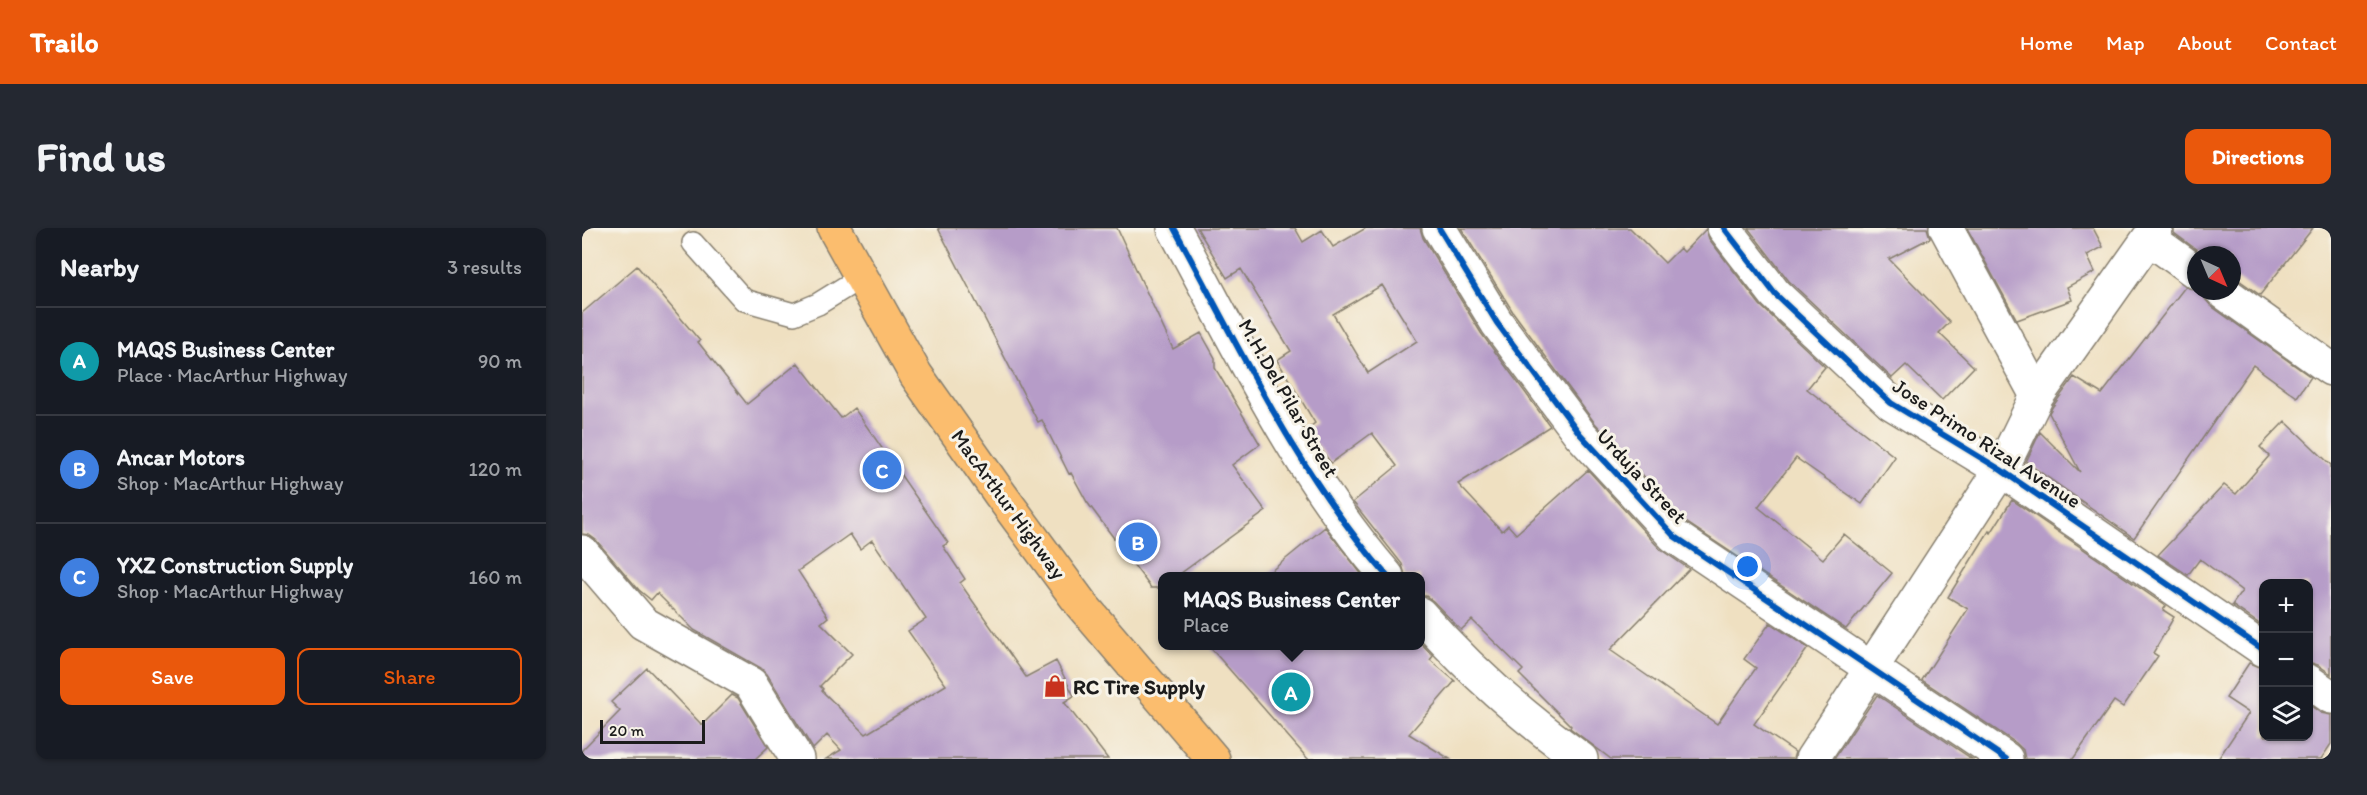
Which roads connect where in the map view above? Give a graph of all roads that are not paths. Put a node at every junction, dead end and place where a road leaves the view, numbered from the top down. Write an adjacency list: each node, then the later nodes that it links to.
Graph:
1 (834, 228): 9 (highway, MacArthur Highway)
2 (1174, 228): 15 (street, M.H.Del Pilar Street)
3 (1439, 228): 18 (street, Urduja Street)
4 (1724, 228): 13 (street, Jose Primo Rizal Avenue)
5 (1947, 228): 12 (street)
6 (2153, 233): 8 (street); 12 (street)
7 (693, 243): 9 (lane)
8 (2187, 264)
9 (860, 278): 22 (highway, MacArthur Highway)
10 (2235, 300): 11 (street)
11 (2331, 369)
12 (2037, 396): 13 (street)
13 (2001, 470): 17 (street, Jose Primo Rizal Avenue); 18 (street)
14 (582, 552): 21 (street)
15 (1384, 572)
16 (1425, 620): 23 (street)
17 (2259, 647)
18 (1873, 667): 24 (street); 25 (street, Urduja Street)
19 (2313, 684): 20 (street)
20 (2331, 696)
21 (797, 759)
22 (1213, 759)
23 (1581, 759)
24 (1812, 759)
25 (2006, 759)

